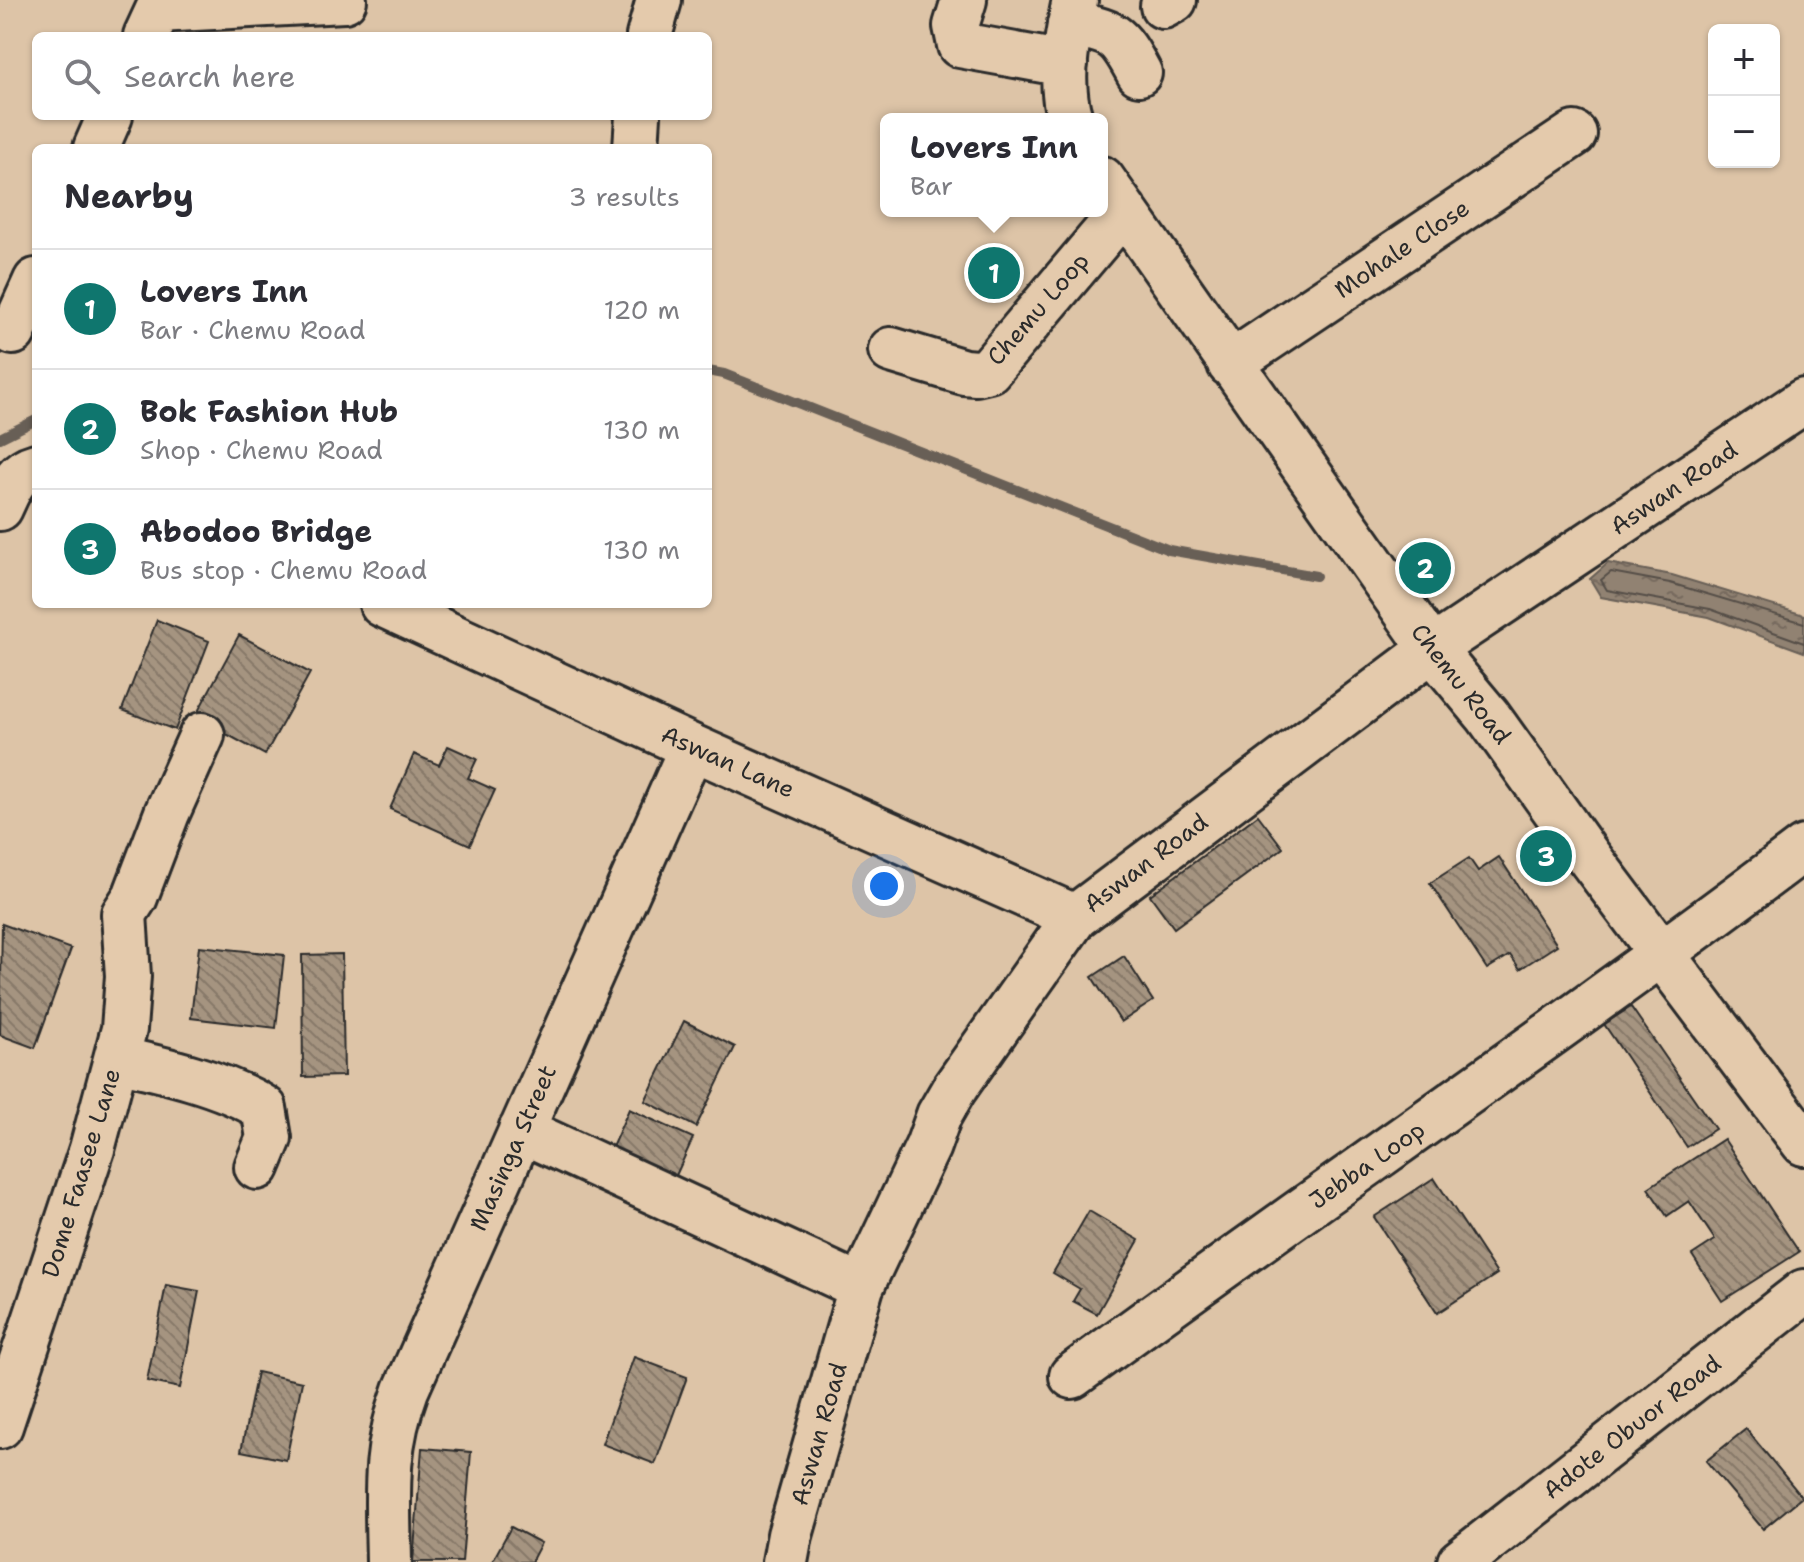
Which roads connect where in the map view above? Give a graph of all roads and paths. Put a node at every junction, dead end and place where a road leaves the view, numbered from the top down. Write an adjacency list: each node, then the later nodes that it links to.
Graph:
1 (344, 0): 5 (street)
2 (659, 0): 6 (street)
3 (964, 0): 4 (street)
4 (1070, 29): 7 (street); 8 (street)
5 (148, 32)
6 (650, 32)
7 (1139, 73)
8 (1068, 113)
9 (108, 120): 12 (street)
10 (638, 120): 13 (street)
11 (1574, 134): 19 (street, Mohale Close)
12 (98, 144)
13 (636, 144)
14 (1113, 194): 19 (street, Chemu Road)
15 (1097, 217): 18 (street, Chemu Loop)
16 (32, 290): 17 (street)
17 (13, 332)
18 (891, 350)
19 (1230, 364): 24 (street, Chemu Road)
20 (1804, 401): 24 (street, Aswan Road)
21 (32, 468): 22 (street)
22 (0, 508)
23 (391, 608): 26 (street, Aswan Lane)
24 (1432, 649): 28 (street, Aswan Road); 29 (street, Chemu Road)
25 (202, 735): 30 (street, Dome Faasee Lane)
26 (692, 747): 28 (street, Aswan Lane); 31 (street, Masinga Street)
27 (1804, 848): 29 (street, Jebba Loop)
28 (1075, 917): 34 (street, Aswan Road)
29 (1662, 955): 32 (street, Chemu Road); 36 (street, Jebba Loop)
30 (116, 1059): 33 (street); 37 (street, Dome Faasee Lane)
31 (521, 1130): 34 (street); 38 (street, Masinga Street)
32 (1804, 1143)
33 (257, 1167)
34 (861, 1287): 39 (street, Aswan Road)
35 (1804, 1292): 40 (street, Adote Obuor Road)
36 (1072, 1376)
37 (0, 1426)
38 (389, 1562)
39 (785, 1562)
40 (1460, 1562)

